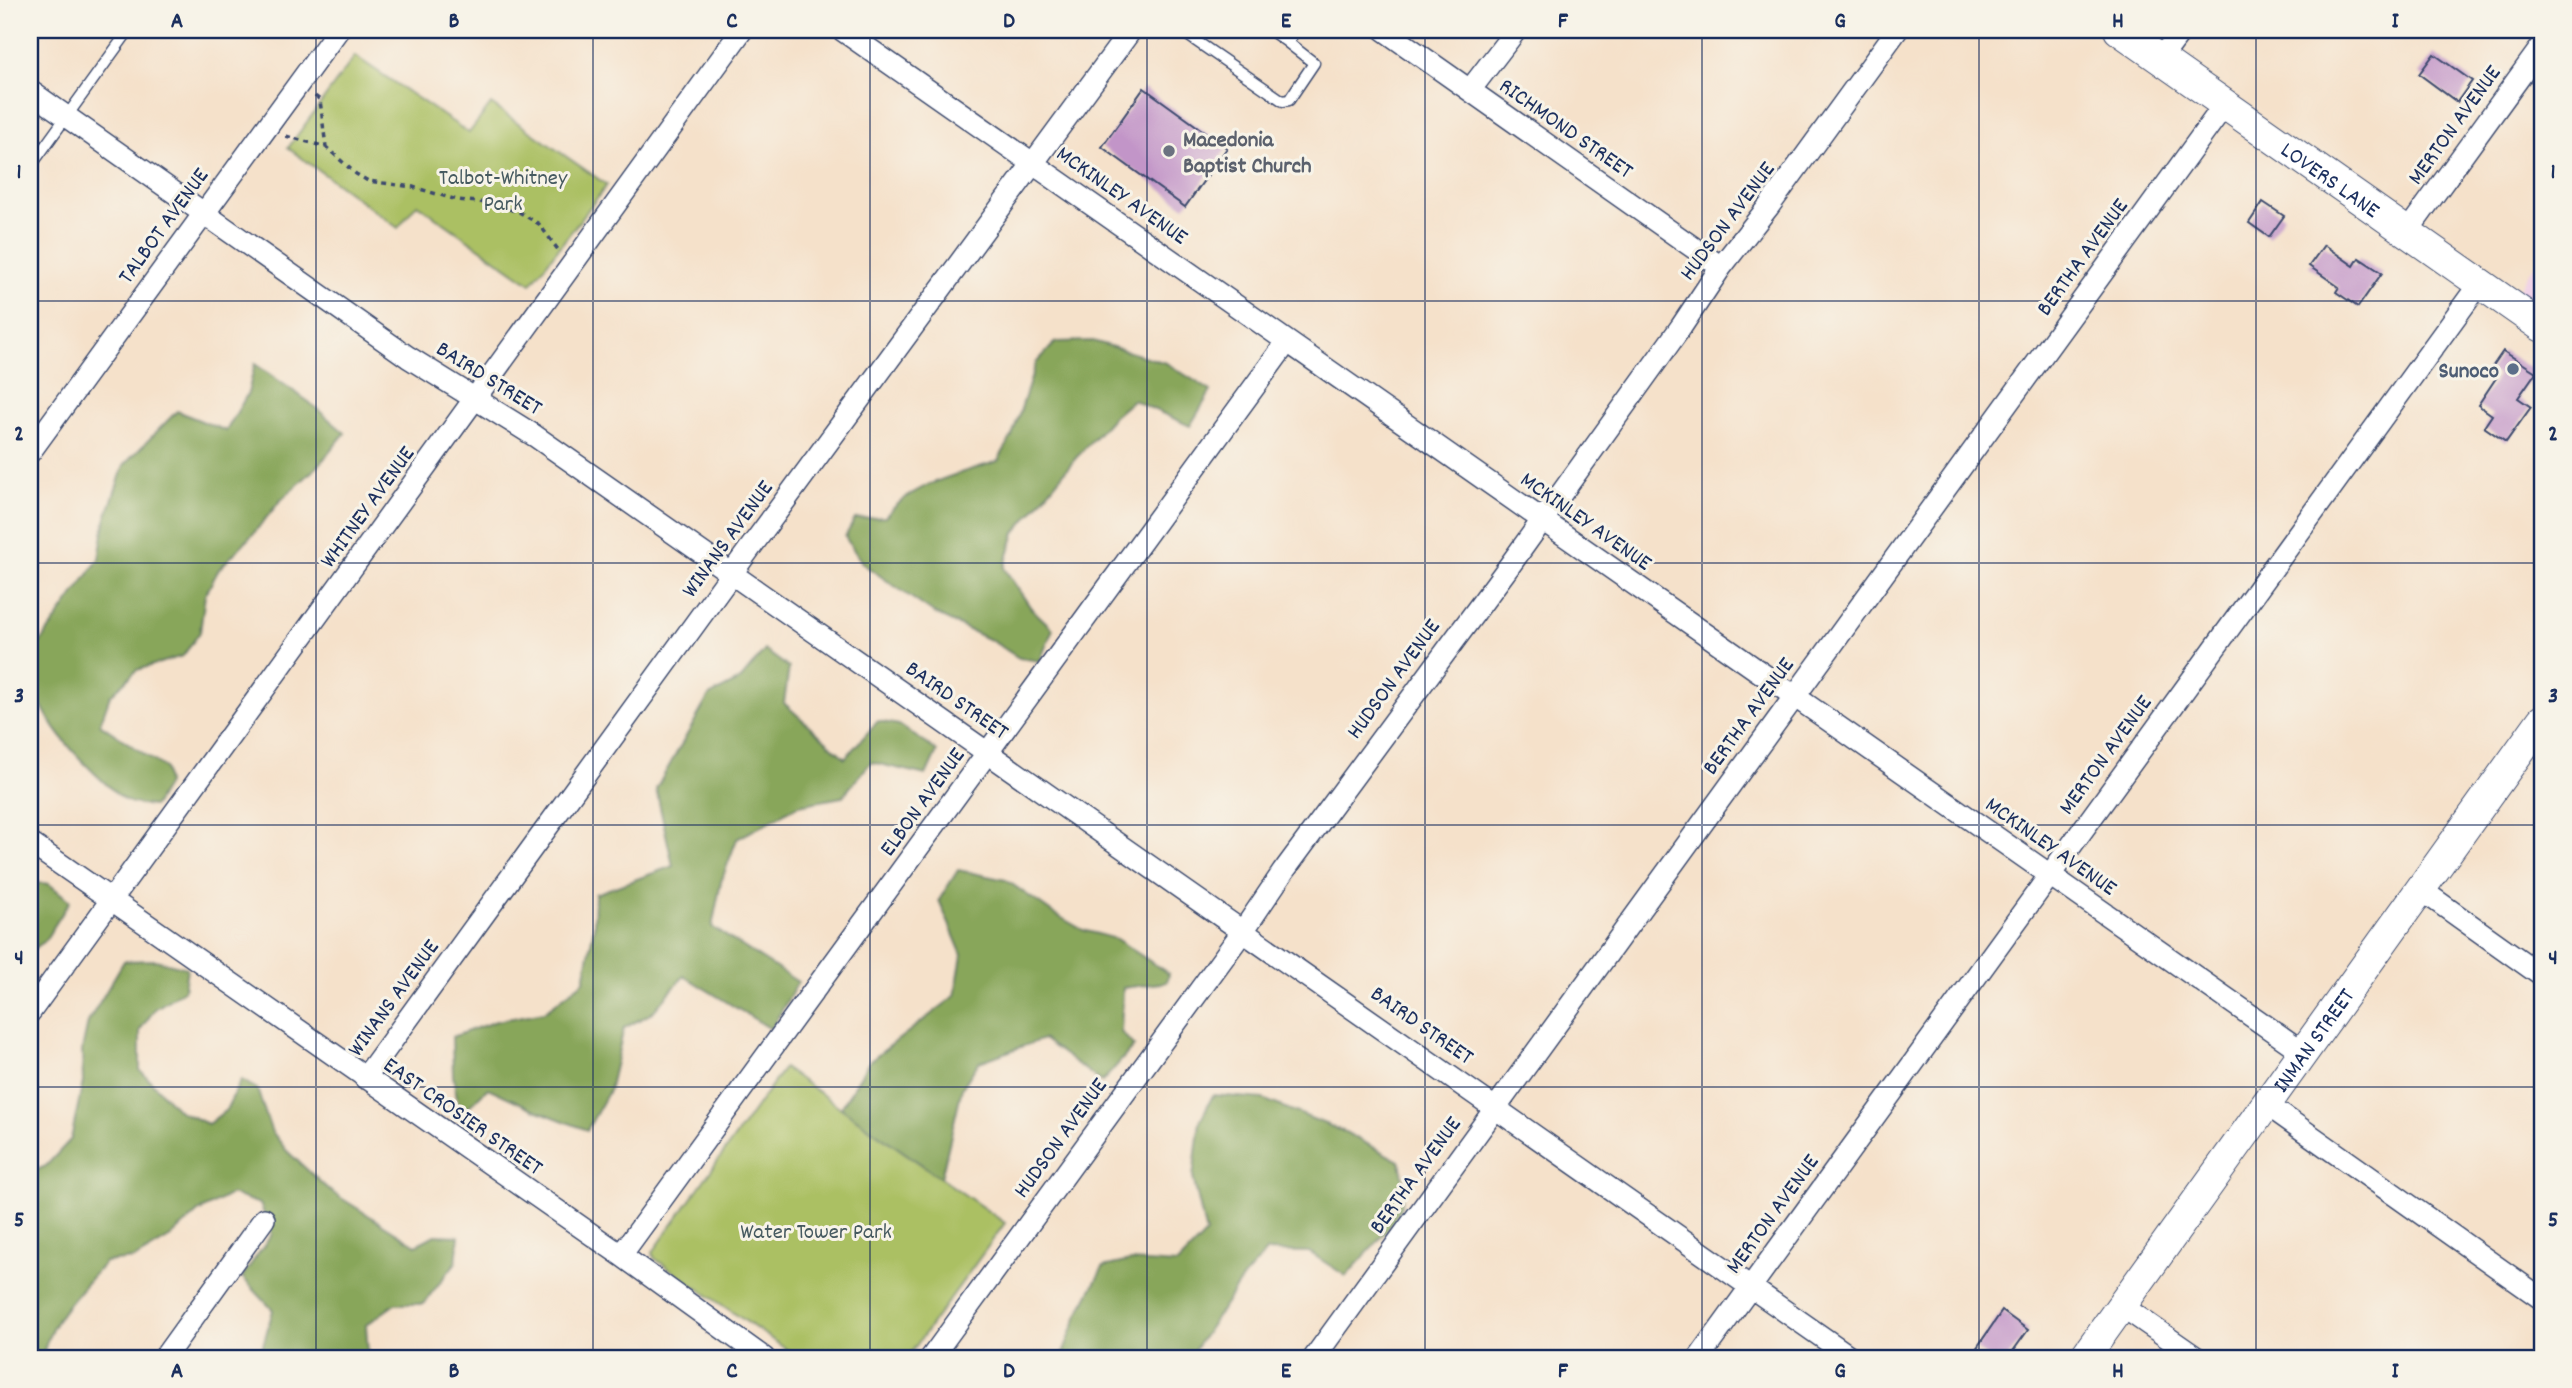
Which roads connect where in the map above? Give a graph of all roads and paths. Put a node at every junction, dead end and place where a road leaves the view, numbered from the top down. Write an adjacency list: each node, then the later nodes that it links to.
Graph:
1 (129, 30): 21 (lane)
2 (338, 30): 17 (street, TALBOT AVENUE)
3 (742, 30): 28 (street, WHITNEY AVENUE)
4 (842, 30): 24 (street, MCKINLEY AVENUE)
5 (1131, 30): 24 (street, WINANS AVENUE)
6 (1181, 30): 14 (lane)
7 (1270, 30): 14 (lane)
8 (1296, 30): 14 (lane)
9 (1384, 30): 18 (street, RICHMOND STREET)
10 (1516, 30): 18 (street)
11 (1897, 30): 29 (street, HUDSON AVENUE)
12 (2119, 30): 16 (street, LOVERS LANE)
13 (2182, 30): 16 (street)
14 (1287, 42)
15 (2542, 46): 27 (street, MERTON AVENUE)
16 (2161, 58): 20 (street, LOVERS LANE)
17 (299, 83): 22 (street, TALBOT AVENUE); 23 (path)
18 (1470, 90): 29 (street, RICHMOND STREET)
19 (30, 91): 21 (street, BAIRD STREET)
20 (2225, 104): 27 (street, LOVERS LANE); 37 (street, BERTHA AVENUE)
21 (66, 117): 25 (lane); 26 (street, BAIRD STREET)
22 (268, 125): 23 (path); 26 (street, TALBOT AVENUE)
23 (326, 147): 28 (path)
24 (1034, 163): 32 (street, MCKINLEY AVENUE); 36 (street, WINANS AVENUE)
25 (31, 164)
26 (203, 215): 33 (street, BAIRD STREET); 34 (street, TALBOT AVENUE)
27 (2407, 232): 30 (street, LOVERS LANE)
28 (573, 264): 33 (street, WHITNEY AVENUE)
29 (1721, 267): 35 (street, HUDSON AVENUE)
30 (2480, 283): 31 (street, LOVERS LANE); 41 (street, MERTON AVENUE)
31 (2542, 327)
32 (1287, 342): 35 (street, MCKINLEY AVENUE); 39 (street, ELBON AVENUE)
33 (476, 399): 36 (street, BAIRD STREET); 43 (street, WHITNEY AVENUE)
34 (30, 452)
35 (1542, 520): 37 (street, MCKINLEY AVENUE); 44 (street, HUDSON AVENUE)
36 (732, 573): 39 (street, BAIRD STREET); 48 (street, WINANS AVENUE)
37 (1793, 696): 41 (street, MCKINLEY AVENUE); 50 (street, BERTHA AVENUE)
38 (2542, 720): 42 (street, INMAN STREET)
39 (989, 752): 44 (street, BAIRD STREET); 52 (street, ELBON AVENUE)
40 (30, 843): 43 (street, EAST CROSIER STREET)
41 (2049, 874): 47 (street, MCKINLEY AVENUE); 53 (street, MERTON AVENUE)
42 (2420, 889): 45 (street); 47 (street, INMAN STREET)
43 (111, 900): 46 (street, WHITNEY AVENUE); 48 (street, EAST CROSIER STREET)
44 (1243, 931): 50 (street, BAIRD STREET); 58 (street, HUDSON AVENUE)
45 (2542, 976)
46 (30, 1012)
47 (2303, 1052): 49 (street, INMAN STREET)
48 (365, 1079): 52 (street, EAST CROSIER STREET)
49 (2266, 1104): 54 (street); 55 (street, INMAN STREET)
50 (1495, 1107): 53 (street, BAIRD STREET); 59 (street, BERTHA AVENUE)
51 (264, 1219): 56 (street)
52 (621, 1255): 57 (street, EAST CROSIER STREET)
53 (1750, 1287): 60 (street, MERTON AVENUE); 61 (street, BAIRD STREET)
54 (2542, 1299)
55 (2122, 1306): 62 (street, INMAN STREET); 63 (street)
56 (164, 1358)
57 (764, 1358)
58 (930, 1358)
59 (1314, 1358)
60 (1699, 1358)
61 (1852, 1358)
62 (2084, 1358)
63 (2197, 1358)

